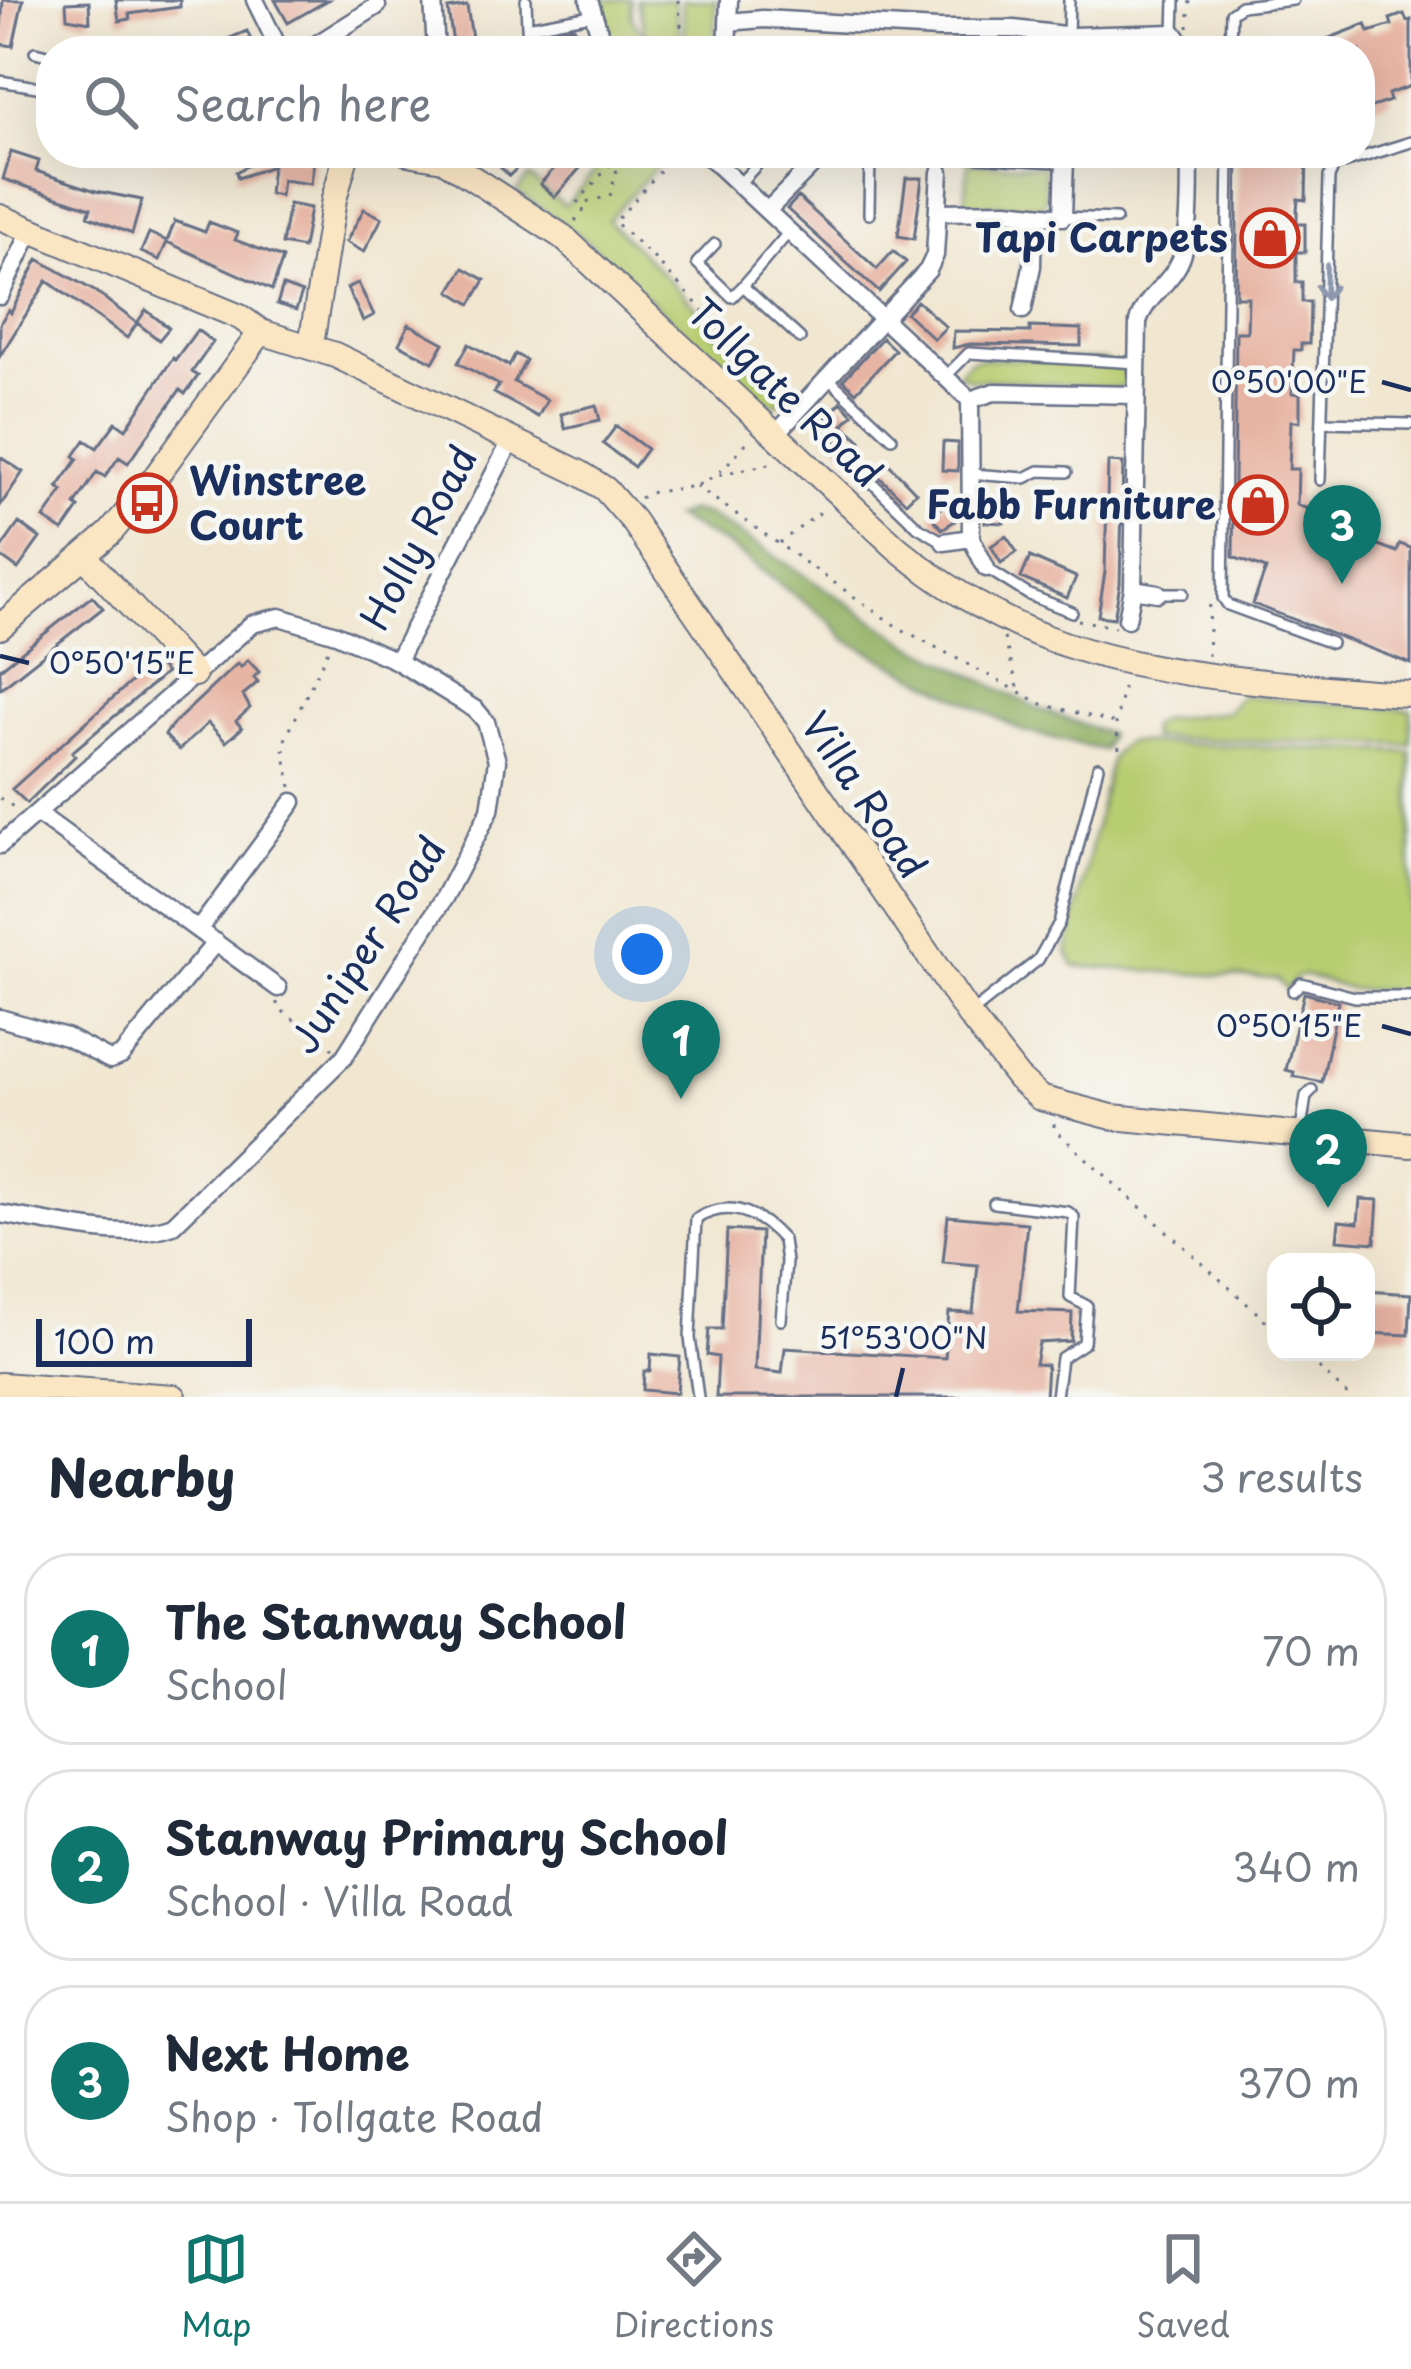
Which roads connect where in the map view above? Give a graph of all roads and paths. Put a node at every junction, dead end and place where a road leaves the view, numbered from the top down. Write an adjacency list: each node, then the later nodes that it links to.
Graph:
1 (255, 0): 14 (street)
2 (433, 0): 16 (street)
3 (526, 0): 13 (lane)
4 (678, 0): 18 (path)
5 (729, 0): 12 (street)
6 (1069, 0): 20 (lane)
7 (1175, 0): 21 (lane)
8 (1190, 0): 22 (path)
9 (1293, 0): 23 (lane)
10 (377, 7): 15 (street)
11 (590, 8): 13 (lane)
12 (728, 22): 19 (street); 20 (street)
13 (527, 26): 17 (lane)
14 (273, 36)
15 (330, 36)
16 (435, 36)
17 (528, 36)
18 (682, 36)
19 (728, 36)
20 (1068, 36)
21 (1182, 36)
22 (1184, 36)
23 (1230, 36)
24 (0, 81): 25 (lane)
25 (36, 87)
26 (1411, 142): 27 (lane, one-way to 27)
27 (1375, 153)
28 (343, 168): 63 (street)
29 (461, 168): 53 (street, Tollgate Road)
30 (607, 168): 43 (path)
31 (617, 168): 53 (path)
32 (663, 168): 60 (path)
33 (720, 168): 42 (street)
34 (753, 168): 42 (lane)
35 (809, 168): 44 (street)
36 (870, 168): 46 (lane)
37 (1066, 168): 49 (street)
38 (1189, 168): 64 (street)
39 (1229, 168): 97 (lane)
40 (1333, 168): 70 (lane, one-way to 70)
41 (940, 172): 45 (street)
42 (738, 184): 44 (street)
43 (577, 202)
44 (767, 212): 52 (street)
45 (938, 212): 47 (street); 59 (street)
46 (869, 214)
47 (1034, 214): 49 (street); 58 (street)
48 (0, 217): 51 (street, Villa Road)
49 (1063, 217): 50 (lane)
50 (1116, 219)
51 (32, 230): 56 (street); 61 (street, Villa Road)
52 (789, 232): 55 (lane); 59 (street)
53 (562, 237): 72 (street, Tollgate Road)
54 (715, 244): 57 (lane)
55 (743, 286): 57 (lane); 62 (lane)
56 (0, 296)
57 (732, 297): 60 (path)
58 (1023, 310)
59 (881, 319): 66 (street); 67 (street)
60 (710, 320): 65 (path)
61 (261, 332): 63 (street, Villa Road); 87 (street)
62 (800, 338)
63 (311, 345): 74 (street, Villa Road)
64 (1138, 363): 66 (lane); 68 (street)
65 (767, 377)
66 (945, 377): 69 (street)
67 (827, 378): 72 (street); 73 (lane)
68 (1136, 395): 69 (street); 89 (street)
69 (970, 400): 79 (street)
70 (1322, 422): 71 (lane); 80 (lane)
71 (1411, 424)
72 (769, 427): 75 (street, Tollgate Road); 78 (path)
73 (892, 438)
74 (512, 440): 83 (street, Villa Road); 98 (street, Holly Road)
75 (803, 461): 78 (path); 82 (street, Tollgate Road)
76 (859, 470): 85 (lane)
77 (1067, 472): 79 (lane)
78 (719, 474): 81 (path)
79 (971, 474): 84 (street)
80 (1320, 480)
81 (696, 486): 83 (path); 86 (path)
82 (843, 498): 86 (path); 93 (street, Tollgate Road)
83 (623, 509): 115 (street, Villa Road)
84 (970, 538): 85 (street); 88 (street)
85 (944, 542)
86 (778, 544): 101 (path)
87 (86, 557): 95 (street); 100 (street)
88 (986, 568): 92 (lane)
89 (1133, 589): 90 (street); 94 (street)
90 (1158, 593): 91 (lane)
91 (1183, 593)
92 (1072, 612)
93 (999, 617): 99 (street, Tollgate Road); 101 (path)
94 (1127, 619)
95 (0, 627)
96 (336, 634): 98 (street, Holly Road); 100 (street, Holly Road); 107 (path)
97 (1331, 643)
98 (398, 661): 117 (street, Juniper Road)
99 (1127, 664): 102 (street, Tollgate Road); 103 (path)
100 (194, 674): 108 (street, Holly Road)
101 (1018, 688): 103 (path)
102 (1411, 694)
103 (1116, 723): 104 (path)
104 (1119, 749)
105 (1098, 767): 115 (lane)
106 (0, 798): 108 (path)
107 (293, 802): 110 (street)
108 (34, 817): 109 (street, Holly Road); 110 (street)
109 (0, 845)
110 (199, 929): 111 (street)
111 (216, 942): 112 (street); 116 (street)
112 (278, 988): 117 (path)
113 (1293, 991): 114 (lane)
114 (1411, 997)
115 (969, 1015): 119 (street, Villa Road)
116 (0, 1018)
117 (344, 1058): 123 (street, Juniper Road)
118 (1312, 1090): 120 (lane)
119 (1056, 1106): 120 (street, Villa Road); 125 (path)
120 (1300, 1136): 121 (street, Villa Road)
121 (1411, 1145)
122 (994, 1203): 131 (lane)
123 (0, 1214)
124 (781, 1320): 130 (lane)
125 (1267, 1322)
126 (1310, 1361): 132 (path)
127 (0, 1385): 128 (street)
128 (88, 1394): 129 (street)
129 (174, 1397)
130 (698, 1397)
131 (1056, 1397)
132 (1351, 1397)

